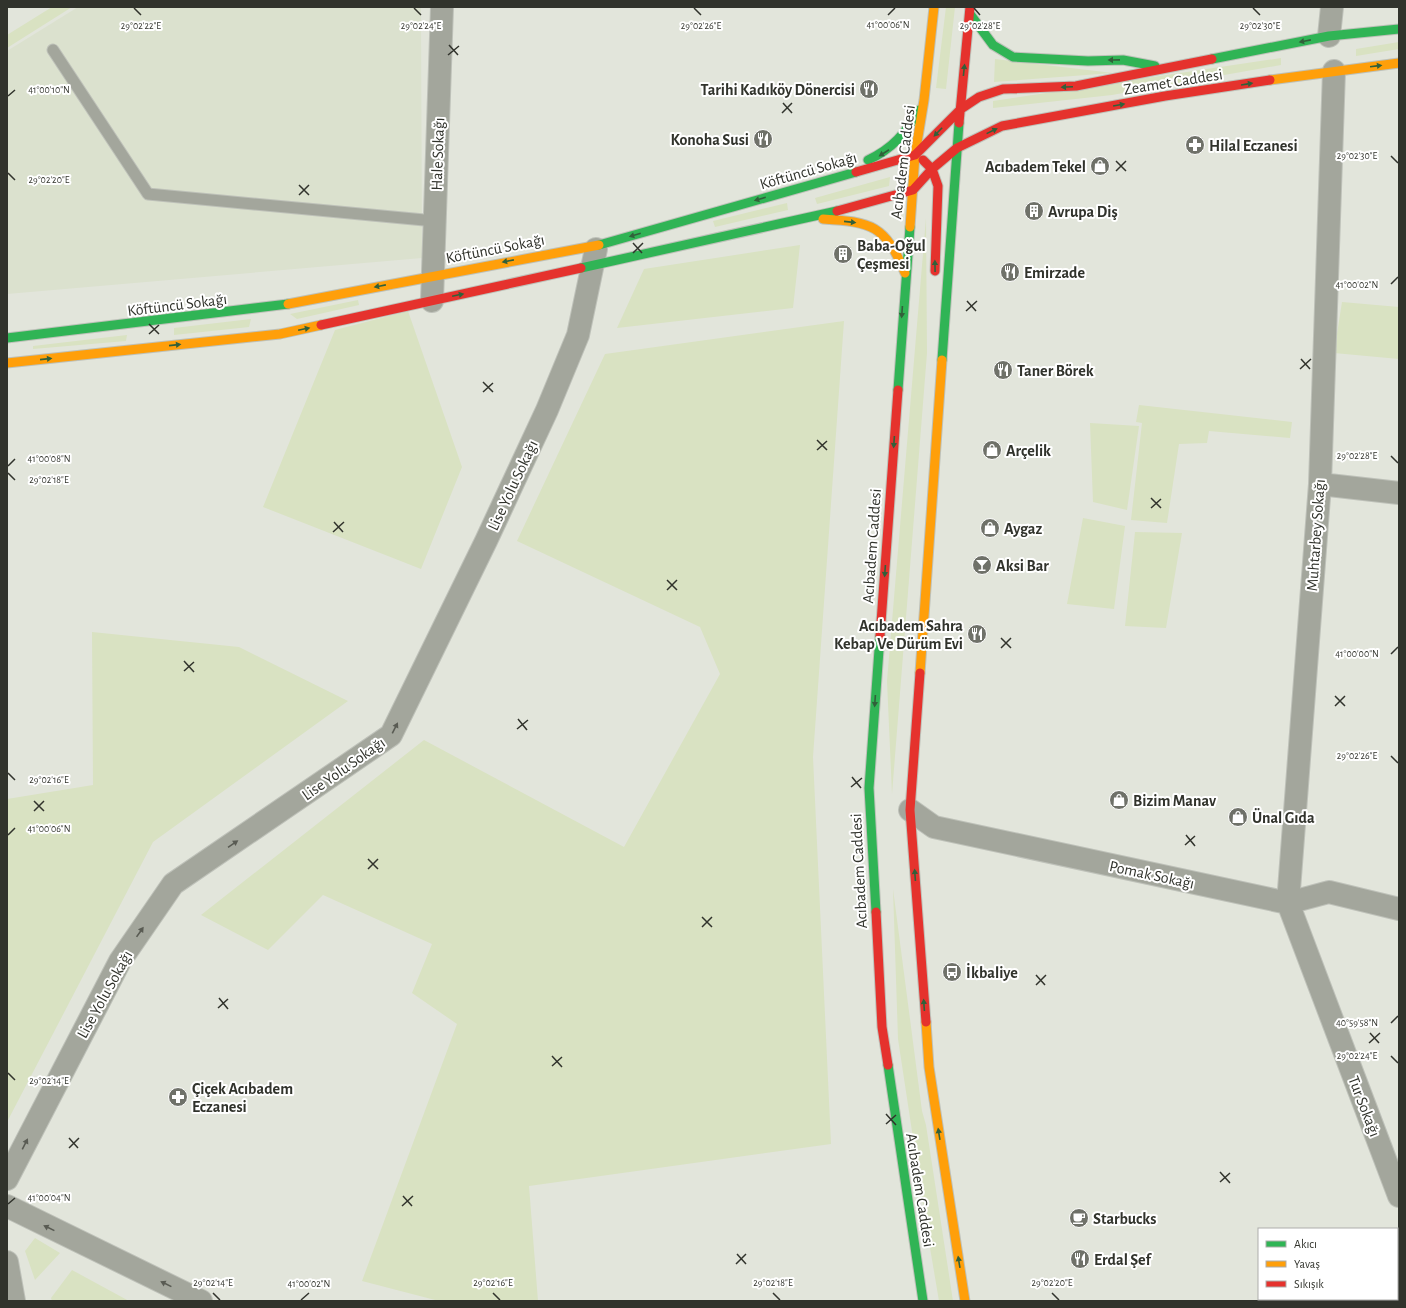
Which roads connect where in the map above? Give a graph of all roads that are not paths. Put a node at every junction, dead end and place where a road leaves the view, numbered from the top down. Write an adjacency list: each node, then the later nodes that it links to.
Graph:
1 (442, 7): 19 (street, Hale Sokağı)
2 (934, 7): 11 (main road, Acıbadem Caddesi)
3 (1332, 7): 6 (street)
4 (970, 10): 9 (main road, one-way to 4); 12 (main road, Acıbadem Caddesi, one-way to 4)
5 (1399, 29): 6 (main road, Zeamet Caddesi)
6 (1329, 36): 9 (main road, Zeamet Caddesi, one-way to 9)
7 (53, 50): 19 (lane)
8 (1399, 63): 10 (main road, Zeamet Caddesi, one-way to 8)
9 (1166, 68): 12 (main road, Zeamet Caddesi, one-way to 12)
10 (1334, 71): 13 (main road, Zeamet Caddesi, one-way to 10); 30 (street, Muhtarbey Sokağı)
11 (924, 100): 14 (main road, Acıbadem Caddesi); 16 (main road, one-way to 16)
12 (961, 109): 13 (main road, Acıbadem Caddesi); 14 (main road, one-way to 14)
13 (957, 148): 15 (main road); 27 (main road, Acıbadem Caddesi)
14 (915, 156): 15 (main road); 16 (main road, Köftüncü Sokağı); 17 (main road, Acıbadem Caddesi)
15 (932, 169): 17 (main road); 24 (main road, one-way to 15)
16 (798, 188): 20 (main road, Köftüncü Sokağı, one-way to 20)
17 (913, 190): 18 (main road); 22 (main road, Acıbadem Caddesi)
18 (812, 218): 21 (main road); 22 (main road, one-way to 22)
19 (435, 221): 23 (street, Hale Sokağı)
20 (597, 245): 21 (street, Lise Yolu Sokağı); 23 (main road, Köftüncü Sokağı, one-way to 23)
21 (593, 266): 26 (main road, one-way to 21); 35 (street, Lise Yolu Sokağı, one-way to 21)
22 (905, 273): 41 (main road, Acıbadem Caddesi, one-way to 41)
23 (432, 275): 26 (street, Hale Sokağı); 28 (main road, Köftüncü Sokağı, one-way to 28)
24 (936, 284)
25 (937, 298): 27 (main road)
26 (432, 301): 29 (main road, one-way to 26)
27 (944, 333): 32 (main road, Acıbadem Caddesi)
28 (7, 338)
29 (7, 363)
30 (1320, 484): 31 (street); 33 (street, Muhtarbey Sokağı)
31 (1399, 493)
32 (910, 810): 33 (street, Pomak Sokağı); 42 (main road, Acıbadem Caddesi, one-way to 32)
33 (1288, 903): 34 (street, Pomak Sokağı); 36 (street, Tur Sokağı)
34 (1399, 909)
35 (7, 1179)
36 (1399, 1194)
37 (7, 1206): 40 (street, one-way to 37)
38 (7, 1262): 39 (street)
39 (14, 1301)
40 (201, 1301)
41 (923, 1301)
42 (965, 1301)

